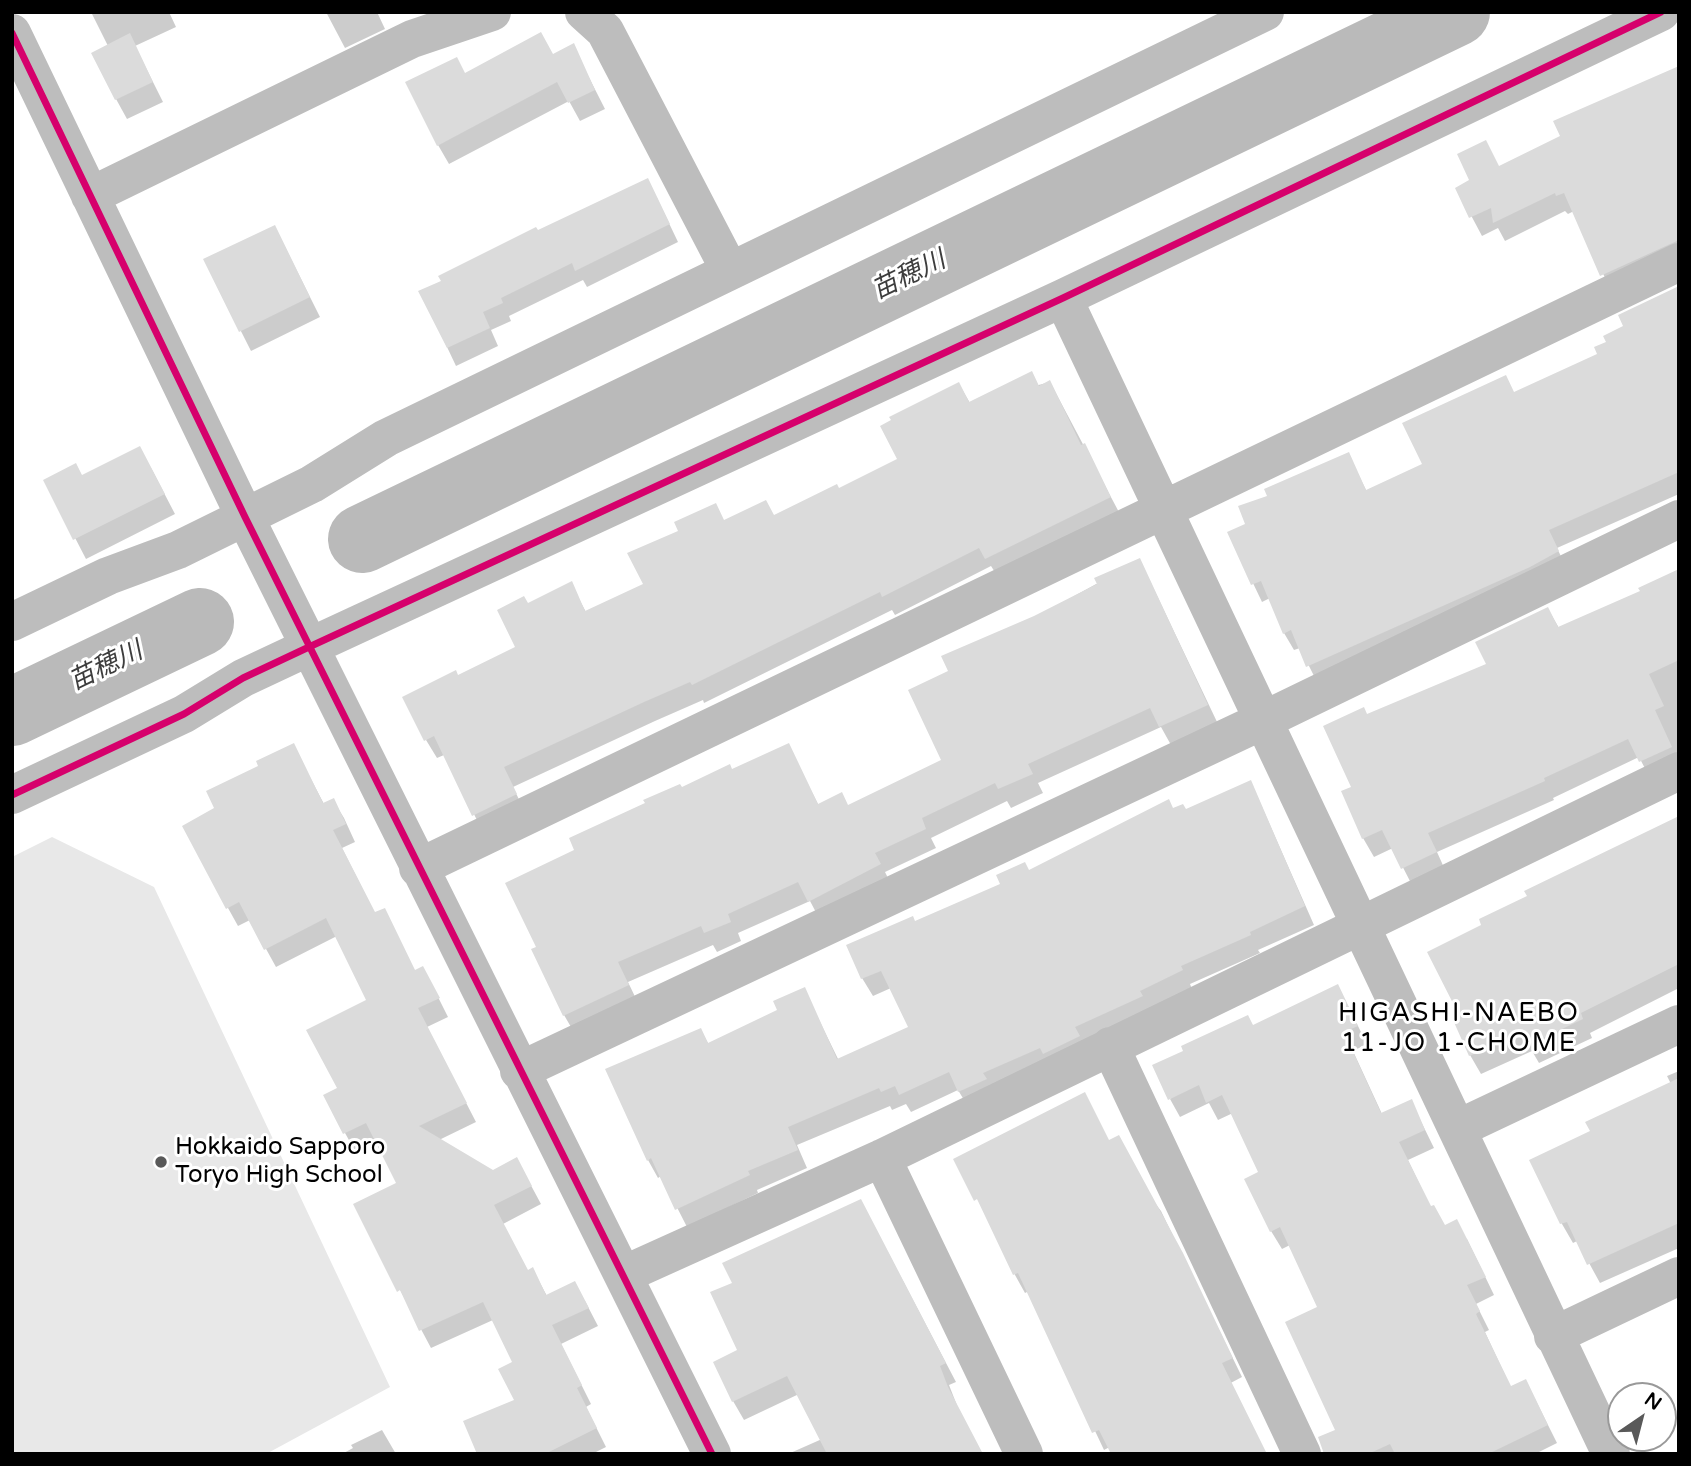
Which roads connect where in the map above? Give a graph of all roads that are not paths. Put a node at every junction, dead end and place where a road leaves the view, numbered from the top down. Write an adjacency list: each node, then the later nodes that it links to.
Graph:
1 (492, 12): 6 (street)
2 (584, 12): 8 (street)
3 (1265, 12): 8 (street)
4 (1661, 12): 9 (street)
5 (12, 33): 6 (street)
6 (90, 196): 11 (street)
7 (1679, 262): 10 (street)
8 (730, 271): 11 (street)
9 (1063, 298): 10 (street); 14 (street)
10 (1165, 509): 15 (street); 18 (street)
11 (245, 517): 13 (street); 14 (street)
12 (1679, 519): 15 (street)
13 (12, 622)
14 (309, 647): 17 (street); 18 (street)
15 (1264, 720): 19 (street); 22 (street)
16 (1679, 771): 19 (street)
17 (12, 795)
18 (418, 867): 22 (street)
19 (1359, 925): 21 (street); 23 (street)
20 (1679, 1024): 23 (street)
21 (1110, 1046): 24 (street); 31 (street)
22 (519, 1071): 25 (street)
23 (1457, 1129): 27 (street)
24 (881, 1158): 25 (street); 30 (street)
25 (625, 1275): 29 (street)
26 (1679, 1276): 27 (street)
27 (1553, 1336): 28 (street)
28 (1601, 1450)
29 (712, 1454)
30 (1024, 1454)
31 (1302, 1454)

